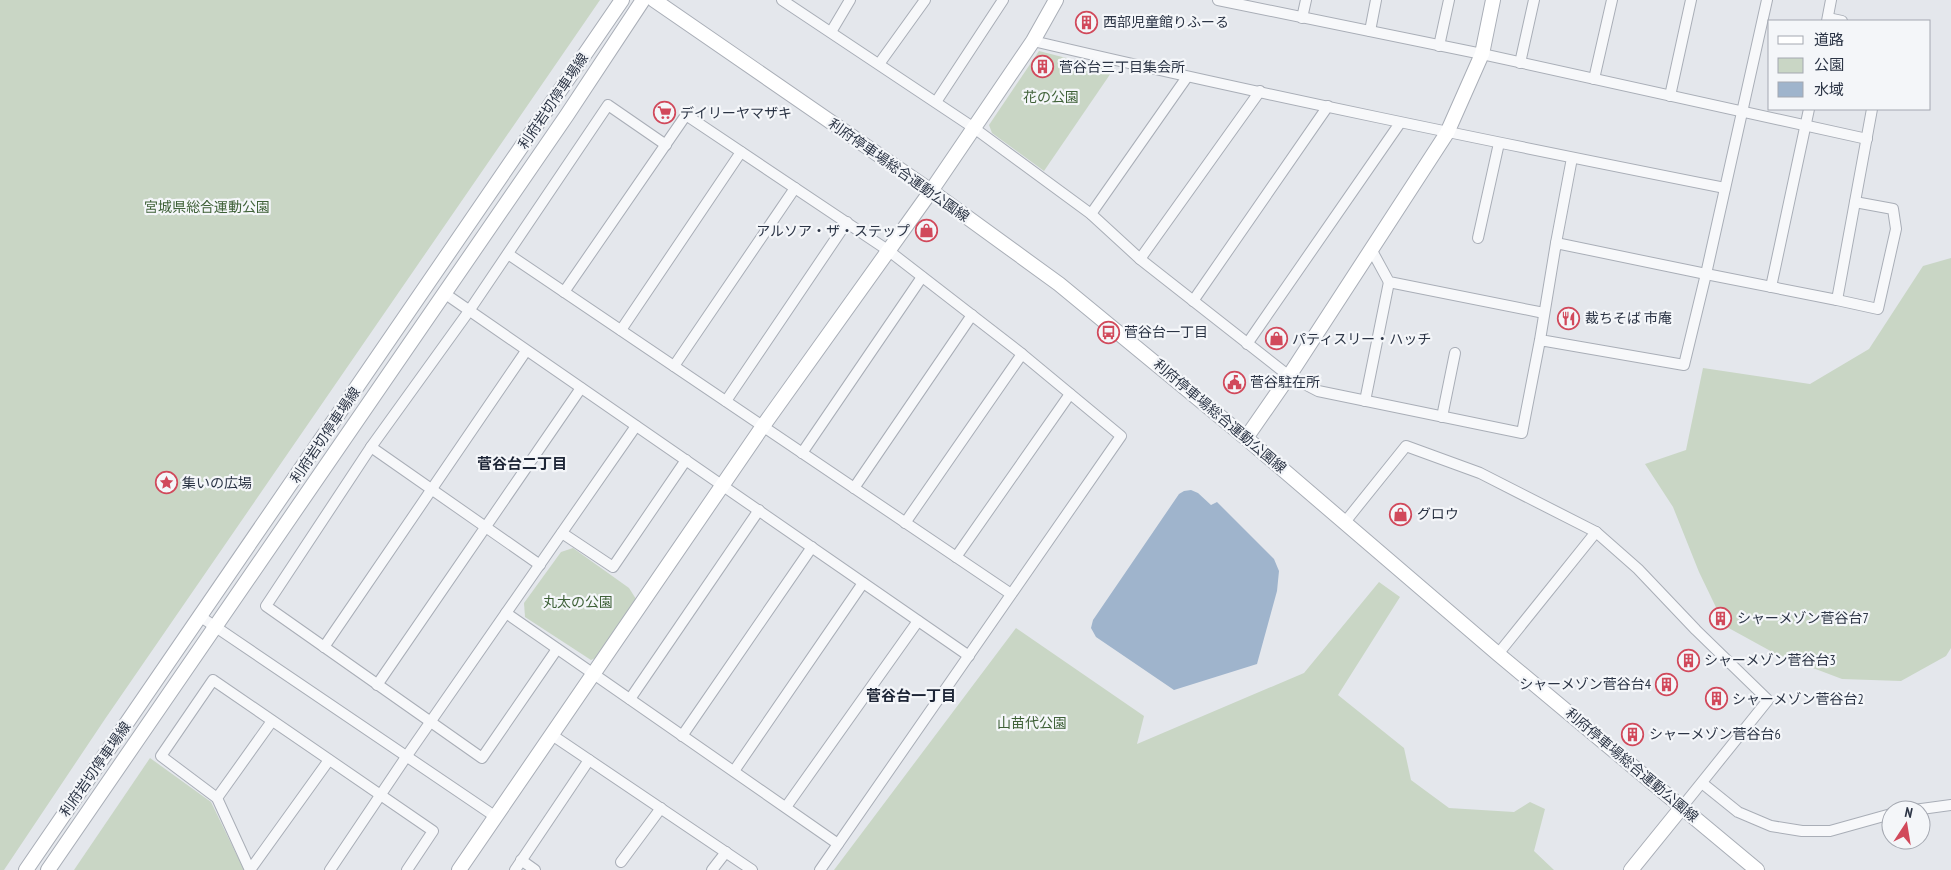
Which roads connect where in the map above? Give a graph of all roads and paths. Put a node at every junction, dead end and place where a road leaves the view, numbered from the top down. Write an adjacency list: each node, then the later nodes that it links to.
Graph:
1 (622, 0): 104 (main road, 利府岩切停車場線)
2 (643, 0): 64 (main road, 利府岩切停車場線)
3 (654, 0): 49 (main road, 利府停車場総合運動公園線)
4 (782, 0): 23 (street)
5 (850, 0): 23 (street)
6 (924, 0): 28 (street)
7 (1003, 0): 33 (street)
8 (1056, 0): 24 (main road)
9 (1218, 0): 19 (street)
10 (1306, 0): 20 (street)
11 (1376, 0): 22 (street)
12 (1449, 0): 25 (street)
13 (1493, 0): 26 (main road)
14 (1534, 0): 27 (street)
15 (1612, 0): 30 (street)
16 (1691, 0): 32 (street)
17 (1767, 0): 37 (street)
18 (1831, 0): 21 (street)
19 (1232, 2): 20 (street)
20 (1302, 18): 22 (street)
21 (1827, 20)
22 (1370, 31): 25 (street)
23 (831, 32): 28 (street)
24 (1034, 41): 29 (street); 40 (main road)
25 (1440, 46): 26 (street)
26 (1482, 54): 27 (street); 41 (main road)
27 (1520, 63): 30 (street)
28 (879, 64): 33 (street)
29 (1187, 77): 31 (street); 51 (street)
30 (1594, 79): 32 (street)
31 (1260, 91): 34 (street); 58 (street)
32 (1670, 96): 37 (street)
33 (936, 102): 40 (street)
34 (1328, 106): 38 (street); 65 (street)
35 (1809, 110): 39 (street)
36 (1872, 110): 42 (street)
37 (1742, 112): 39 (street); 48 (street)
38 (1400, 123): 41 (street); 72 (street)
39 (1806, 126): 42 (street); 62 (street)
40 (974, 128): 49 (main road); 51 (street)
41 (1447, 133): 43 (street); 55 (main road)
42 (1867, 140): 50 (street)
43 (1499, 143): 46 (street); 53 (street)
44 (666, 145): 45 (street); 57 (street); 63 (street)
45 (741, 152): 47 (street); 70 (street)
46 (1572, 158): 48 (street); 54 (street)
47 (795, 188): 52 (street); 76 (street)
48 (1725, 188): 59 (street)
49 (931, 191): 56 (main road); 85 (main road, 利府停車場総合運動公園線)
50 (1855, 202): 66 (street); 66 (street)
51 (1091, 214): 58 (street)
52 (847, 222): 56 (street); 80 (street)
53 (1478, 238)
54 (1556, 243): 59 (street); 68 (street)
55 (1371, 249): 61 (street); 77 (main road)
56 (889, 251): 60 (street); 84 (main road)
57 (508, 254): 63 (street); 67 (street)
58 (1140, 259): 65 (street)
59 (1706, 274): 62 (street); 71 (street)
60 (922, 277): 69 (street); 87 (street)
61 (1389, 282): 68 (street); 81 (street)
62 (1771, 287): 66 (street)
63 (564, 292): 70 (street)
64 (444, 293): 67 (street); 106 (main road, 利府岩切停車場線)
65 (1193, 300): 72 (street)
66 (1837, 300)
67 (469, 311): 73 (street); 86 (street)
68 (1544, 313): 71 (street)
69 (972, 315): 74 (street); 90 (street)
70 (621, 330): 76 (street)
71 (1540, 340): 82 (street)
72 (1247, 344): 77 (street)
73 (526, 351): 78 (street); 91 (street)
74 (1022, 354): 79 (street); 93 (street)
75 (1455, 354): 82 (street)
76 (674, 366): 80 (street)
77 (1289, 376): 81 (street); 85 (main road)
78 (581, 388): 83 (street); 95 (street)
79 (1070, 394): 99 (street); 102 (street)
80 (726, 401): 84 (street)
81 (1365, 401): 82 (street)
82 (1442, 417)
83 (636, 426): 88 (street); 97 (street)
84 (763, 426): 87 (street); 89 (main road)
85 (1246, 438): 94 (main road, 利府停車場総合運動公園線)
86 (371, 447): 91 (street); 107 (street)
87 (802, 452): 90 (street)
88 (686, 460): 89 (street); 97 (street)
89 (723, 485): 92 (street); 111 (main road)
90 (854, 488): 93 (street)
91 (432, 490): 95 (street); 107 (street)
92 (759, 510): 98 (street); 113 (street)
93 (905, 522): 99 (street)
94 (1345, 522): 96 (street); 109 (main road, 利府停車場総合運動公園線)
95 (485, 527): 100 (street); 112 (street)
96 (1596, 532): 109 (street); 122 (street)
97 (562, 533): 100 (street)
98 (812, 547): 101 (street); 117 (street)
99 (956, 557): 102 (street)
100 (540, 565): 103 (street)
101 (863, 583): 105 (street); 121 (street)
102 (1011, 594): 110 (street)
103 (506, 614): 108 (street); 115 (street)
104 (200, 617): 106 (street); 136 (main road, 利府岩切停車場線)
105 (918, 621): 110 (street); 126 (street)
106 (215, 626): 118 (street); 137 (main road, 利府岩切停車場線)
107 (324, 647): 112 (street)
108 (557, 649): 111 (street); 115 (street)
109 (1498, 654): 127 (main road, 利府停車場総合運動公園線)
110 (969, 656): 132 (street)
111 (593, 674): 113 (street); 116 (main road)
112 (377, 684): 115 (street)
113 (630, 699): 117 (street)
114 (272, 721): 119 (street); 124 (street); 124 (street)
115 (430, 722): 118 (street)
116 (552, 735): 120 (street); 130 (main road)
117 (682, 736): 121 (street)
118 (406, 757): 123 (street); 130 (street)
119 (329, 760): 123 (street); 138 (street)
120 (589, 760): 128 (street); 134 (street)
121 (734, 772): 126 (street)
122 (1702, 783): 127 (street); 131 (street)
123 (380, 795): 139 (street); 140 (street)
124 (217, 798): 138 (street)
125 (1951, 805): 129 (street)
126 (786, 807): 132 (street)
127 (1682, 807): 147 (main road); 148 (main road, 利府停車場総合運動公園線)
128 (660, 808): 133 (street); 135 (street)
129 (1931, 808)
130 (496, 816): 141 (main road)
131 (1881, 817)
132 (838, 844): 146 (street)
133 (726, 852): 144 (street); 145 (street)
134 (521, 860): 142 (street); 143 (street)
135 (621, 862)
136 (26, 870)
137 (48, 870)
138 (250, 870)
139 (330, 870)
140 (407, 870)
141 (459, 870)
142 (515, 870)
143 (535, 870)
144 (712, 870)
145 (752, 870)
146 (820, 870)
147 (1631, 870)
148 (1758, 870)

